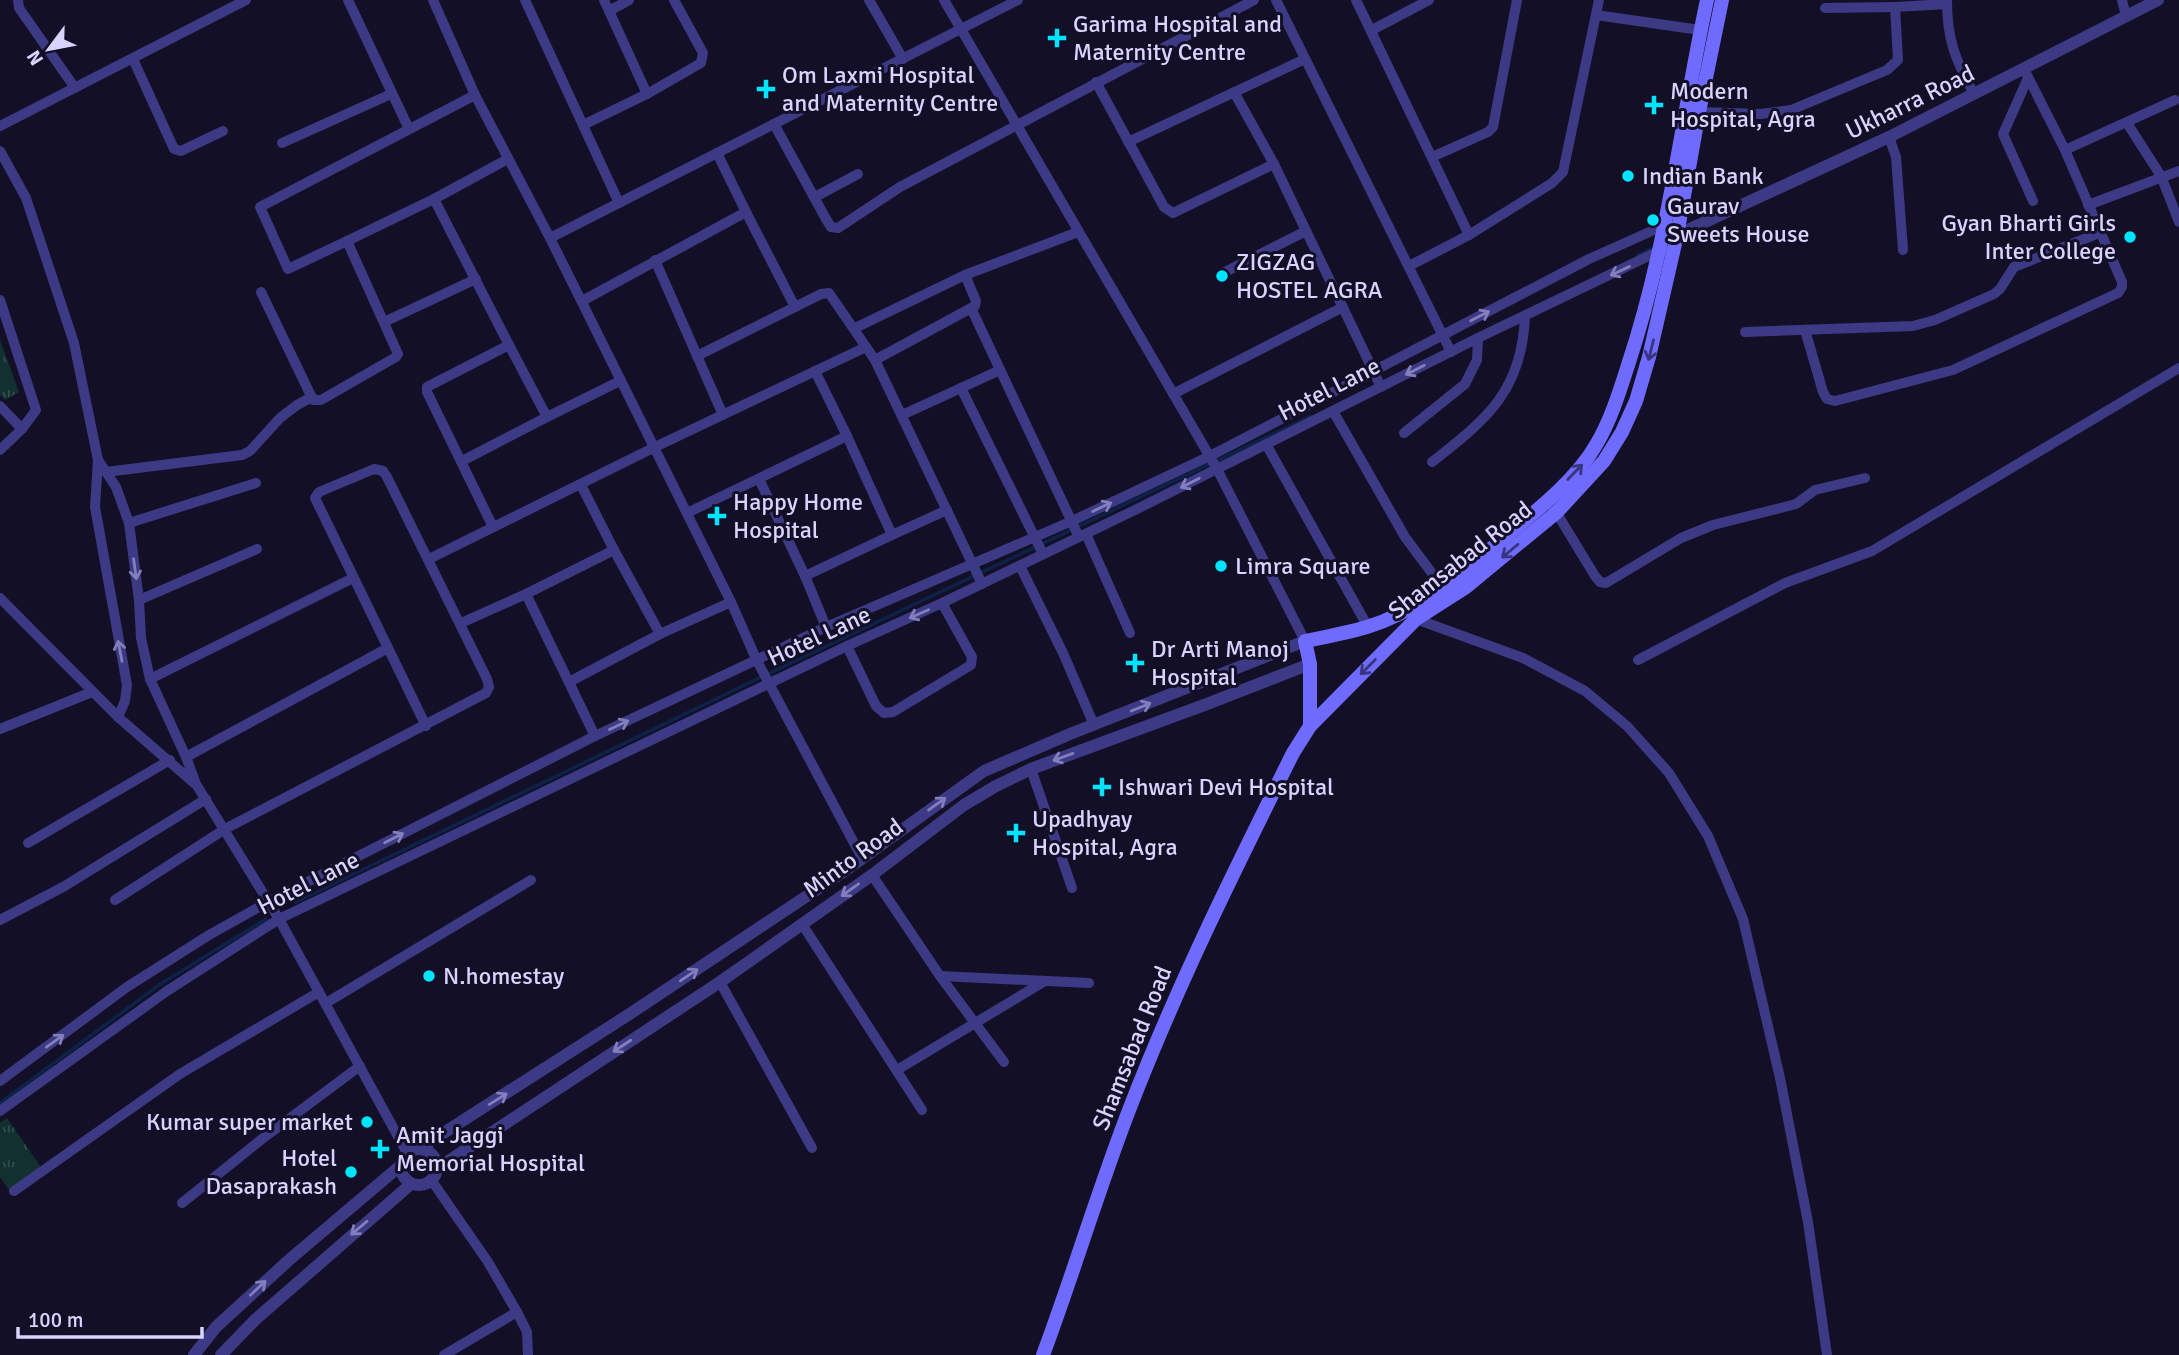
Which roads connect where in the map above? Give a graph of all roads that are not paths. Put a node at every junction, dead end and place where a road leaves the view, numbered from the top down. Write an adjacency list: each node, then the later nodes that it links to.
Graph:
1 (18, 0): 37 (street)
2 (246, 0): 23 (street)
3 (348, 0): 39 (street)
4 (433, 0): 42 (street)
5 (525, 0): 47 (street)
6 (604, 0): 26 (street)
7 (629, 0): 26 (street)
8 (674, 0): 40 (street)
9 (869, 0): 33 (street)
10 (944, 0): 29 (street)
11 (1018, 0): 29 (street)
12 (1254, 0): 36 (street)
13 (1276, 0): 34 (street)
14 (1356, 0): 30 (street)
15 (1429, 0): 30 (street)
16 (1517, 0): 58 (street)
17 (1599, 0): 27 (street)
18 (1707, 0): 31 (main road, Shamsabad Road)
19 (1722, 0): 44 (main road, Shamsabad Road)
20 (2122, 0): 28 (street)
21 (2158, 0): 28 (street, Ukharra Road)
22 (1947, 2): 24 (street); 41 (street)
23 (231, 3): 32 (street)
24 (1895, 7): 25 (street); 44 (street)
25 (1825, 8)
26 (609, 11): 40 (street)
27 (1596, 15): 31 (street); 75 (street)
28 (2126, 16): 35 (street, Ukharra Road)
29 (961, 28): 33 (street); 49 (street)
30 (1372, 30): 58 (street)
31 (1700, 30): 71 (main road, Shamsabad Road)
32 (132, 59): 37 (street); 51 (street)
33 (903, 59): 46 (street)
34 (1305, 59): 38 (street); 81 (street)
35 (2026, 73): 41 (street, Ukharra Road); 55 (street); 66 (street)
36 (1096, 82): 49 (street); 53 (street)
37 (75, 88): 48 (street)
38 (1234, 92): 53 (street); 60 (street)
39 (391, 94): 50 (street); 54 (street)
40 (647, 94): 47 (street)
41 (1974, 94): 52 (street, Ukharra Road)
42 (475, 95): 50 (street); 59 (street)
43 (2178, 103): 45 (street)
44 (1699, 112): 71 (main road, Shamsabad Road)
45 (2126, 123): 55 (street); 63 (street)
46 (774, 124): 57 (street); 64 (street)
47 (583, 125): 67 (street)
48 (0, 126)
49 (1016, 126): 64 (street); 73 (street)
50 (409, 129): 77 (street)
51 (223, 131)
52 (1889, 137): 71 (street, Ukharra Road); 78 (street)
53 (1128, 142): 60 (street)
54 (282, 143)
55 (2065, 150): 68 (street)
56 (0, 151): 121 (street)
57 (717, 153): 67 (street); 69 (street)
58 (1432, 157): 75 (street)
59 (508, 159): 65 (street); 76 (street)
60 (1274, 164): 72 (street)
61 (2179, 171): 63 (street)
62 (858, 174): 64 (street)
63 (2161, 176): 68 (street); 70 (street)
64 (814, 197)
65 (434, 199): 77 (street); 84 (street)
66 (2033, 201)
67 (619, 203): 76 (street)
68 (2088, 205): 74 (street)
69 (746, 212): 80 (street); 88 (street)
70 (2179, 222)
71 (1674, 229): 79 (main road, Shamsabad Road); 97 (street, one-way to 71); 132 (main road, Shamsabad Road, one-way to 132)
72 (1306, 231): 82 (street); 89 (street)
73 (1078, 232): 83 (street); 108 (street)
74 (2099, 233): 94 (street); 94 (street)
75 (1469, 235): 81 (street)
76 (550, 238): 87 (street)
77 (347, 241): 92 (street)
78 (1903, 250)
79 (1659, 253): 91 (street, Hotel Lane, one-way to 91); 130 (main road, Shamsabad Road, one-way to 79)
80 (655, 260): 87 (street); 100 (street)
81 (1409, 266): 97 (street)
82 (1221, 274)
83 (965, 275): 90 (street); 93 (street)
84 (477, 279): 92 (street); 98 (street)
85 (261, 292): 109 (street)
86 (0, 300): 115 (street)
87 (582, 301): 106 (street)
88 (795, 307): 93 (street); 100 (street)
89 (1343, 307): 105 (street); 108 (street)
90 (971, 308): 101 (street); 103 (street)
91 (1525, 316): 96 (street, Hotel Lane); 124 (street)
92 (384, 322): 109 (street)
93 (855, 328): 99 (street)
94 (1805, 330): 95 (street)
95 (1745, 332)
96 (1478, 338): 97 (street, Hotel Lane); 116 (street)
97 (1447, 343): 105 (street); 105 (street, Hotel Lane, one-way to 105)
98 (509, 345): 114 (street); 122 (street)
99 (866, 347): 101 (street); 104 (street)
100 (697, 356): 112 (street)
101 (875, 360): 113 (street)
102 (2179, 368): 164 (street)
103 (1000, 370): 107 (street); 134 (street)
104 (815, 371): 112 (street); 117 (street)
105 (1377, 378): 111 (street, Hotel Lane); 123 (street)
106 (620, 381): 114 (street); 119 (street)
107 (961, 388): 113 (street); 139 (street)
108 (1173, 394): 123 (street)
109 (312, 397): 125 (street)
110 (0, 406): 115 (street)
111 (1333, 411): 118 (street, Hotel Lane); 149 (street)
112 (723, 415): 119 (street)
113 (901, 415): 131 (street)
114 (547, 417): 122 (street)
115 (22, 429): 120 (street)
116 (1404, 433)
117 (847, 436): 127 (street); 137 (street)
118 (1266, 444): 123 (street, Hotel Lane); 158 (street)
119 (654, 447): 129 (street); 133 (street)
120 (0, 450)
121 (98, 460): 125 (street); 171 (street, one-way to 121)
122 (461, 461): 136 (street)
123 (1213, 462): 134 (street, Hotel Lane, one-way to 123); 138 (street, Hotel Lane, one-way to 138); 161 (street)
124 (1432, 462)
125 (106, 472): 135 (street)
126 (1865, 478): 132 (street)
127 (759, 479): 133 (street); 146 (street)
128 (256, 483): 135 (street)
129 (581, 485): 136 (street); 141 (street)
130 (1547, 500): 132 (street); 149 (main road, Shamsabad Road)
131 (947, 510): 137 (street); 144 (street)
132 (1557, 512): 155 (main road, Shamsabad Road, one-way to 155)
133 (687, 513): 153 (street)
134 (1072, 521): 138 (street); 139 (street, Hotel Lane)
135 (129, 523): 152 (street, one-way to 152)
136 (493, 527): 143 (street)
137 (892, 535): 146 (street)
138 (1082, 536): 142 (street, Hotel Lane); 159 (street)
139 (1035, 537): 142 (street); 144 (street, Hotel Lane)
140 (257, 549): 152 (street)
141 (614, 550): 150 (street); 160 (street)
142 (1043, 554): 145 (street, Hotel Lane)
143 (429, 559): 147 (street); 156 (street)
144 (973, 564): 148 (street); 157 (street, Hotel Lane)
145 (1020, 566): 148 (street, Hotel Lane); 172 (street)
146 (805, 576): 157 (street)
147 (353, 578): 163 (street); 167 (street)
148 (982, 583): 154 (street, Hotel Lane)
149 (1443, 588): 155 (main road, Shamsabad Road)
150 (526, 594): 156 (street); 168 (street)
151 (0, 598): 170 (street)
152 (139, 600): 167 (street)
153 (731, 601): 160 (street); 165 (street)
154 (942, 603): 162 (street, Hotel Lane, one-way to 162); 162 (street)
155 (1413, 614): 158 (main road, Minto Road); 174 (main road, Shamsabad Road, one-way to 174); 220 (street)
156 (460, 623): 173 (street)
157 (826, 627): 165 (street, Hotel Lane)
158 (1368, 627): 161 (main road, Minto Road)
159 (1130, 633)
160 (660, 634): 168 (street)
161 (1305, 642): 166 (main road); 172 (street, Minto Road, one-way to 161)
162 (847, 646): 169 (street, Hotel Lane)
163 (388, 648): 173 (street); 177 (street)
164 (1638, 660)
165 (757, 661): 169 (street); 176 (street, Hotel Lane, one-way to 165)
166 (1310, 664): 174 (main road); 179 (street, Minto Road, one-way to 179)
167 (150, 680): 177 (street)
168 (569, 682): 176 (street)
169 (768, 684): 184 (street); 190 (street, Hotel Lane)
170 (92, 692): 171 (street); 175 (street)
171 (118, 717): 178 (street)
172 (1094, 725): 184 (street, Minto Road, one-way to 172)
173 (426, 726): 182 (street)
174 (1310, 726): 219 (main road, Shamsabad Road)
175 (0, 729)
176 (595, 736): 189 (street, Hotel Lane, one-way to 176)
177 (186, 757): 180 (street)
178 (170, 760): 180 (street); 183 (street)
179 (1031, 769): 185 (street, Minto Road); 187 (street)
180 (197, 785): 181 (street)
181 (206, 799): 182 (street); 191 (street)
182 (225, 829): 188 (street); 189 (street)
183 (28, 843)
184 (862, 858): 207 (street, Minto Road, one-way to 184)
185 (872, 874): 192 (street, Minto Road, one-way to 192); 193 (street)
186 (531, 880): 198 (street)
187 (1072, 888)
188 (115, 900)
189 (268, 902): 190 (street); 203 (street, Hotel Lane, one-way to 189)
190 (279, 919): 197 (street); 204 (street, Hotel Lane)
191 (0, 920)
192 (802, 924): 195 (street, Minto Road); 202 (street)
193 (940, 976): 194 (street); 199 (street)
194 (1045, 981): 196 (street); 199 (street)
195 (720, 982): 206 (street); 209 (street, Minto Road, one-way to 209)
196 (1089, 983)
197 (319, 992): 198 (street); 212 (street)
198 (326, 1003): 201 (street)
199 (975, 1023): 200 (street); 202 (street)
200 (1004, 1062)
201 (360, 1066): 207 (street); 213 (street)
202 (897, 1070): 205 (street)
203 (0, 1081)
204 (1, 1109)
205 (922, 1110)
206 (812, 1148)
207 (413, 1150): 208 (street); 209 (street)
208 (401, 1166): 211 (street); 215 (street, one-way to 208)
209 (438, 1168): 210 (street)
210 (432, 1181): 211 (street); 214 (street)
211 (411, 1184): 216 (street, one-way to 216)
212 (15, 1191)
213 (182, 1203)
214 (517, 1312): 217 (street); 218 (street)
215 (194, 1355)
216 (221, 1355)
217 (444, 1355)
218 (528, 1355)
219 (1043, 1355)
220 (1827, 1355)

